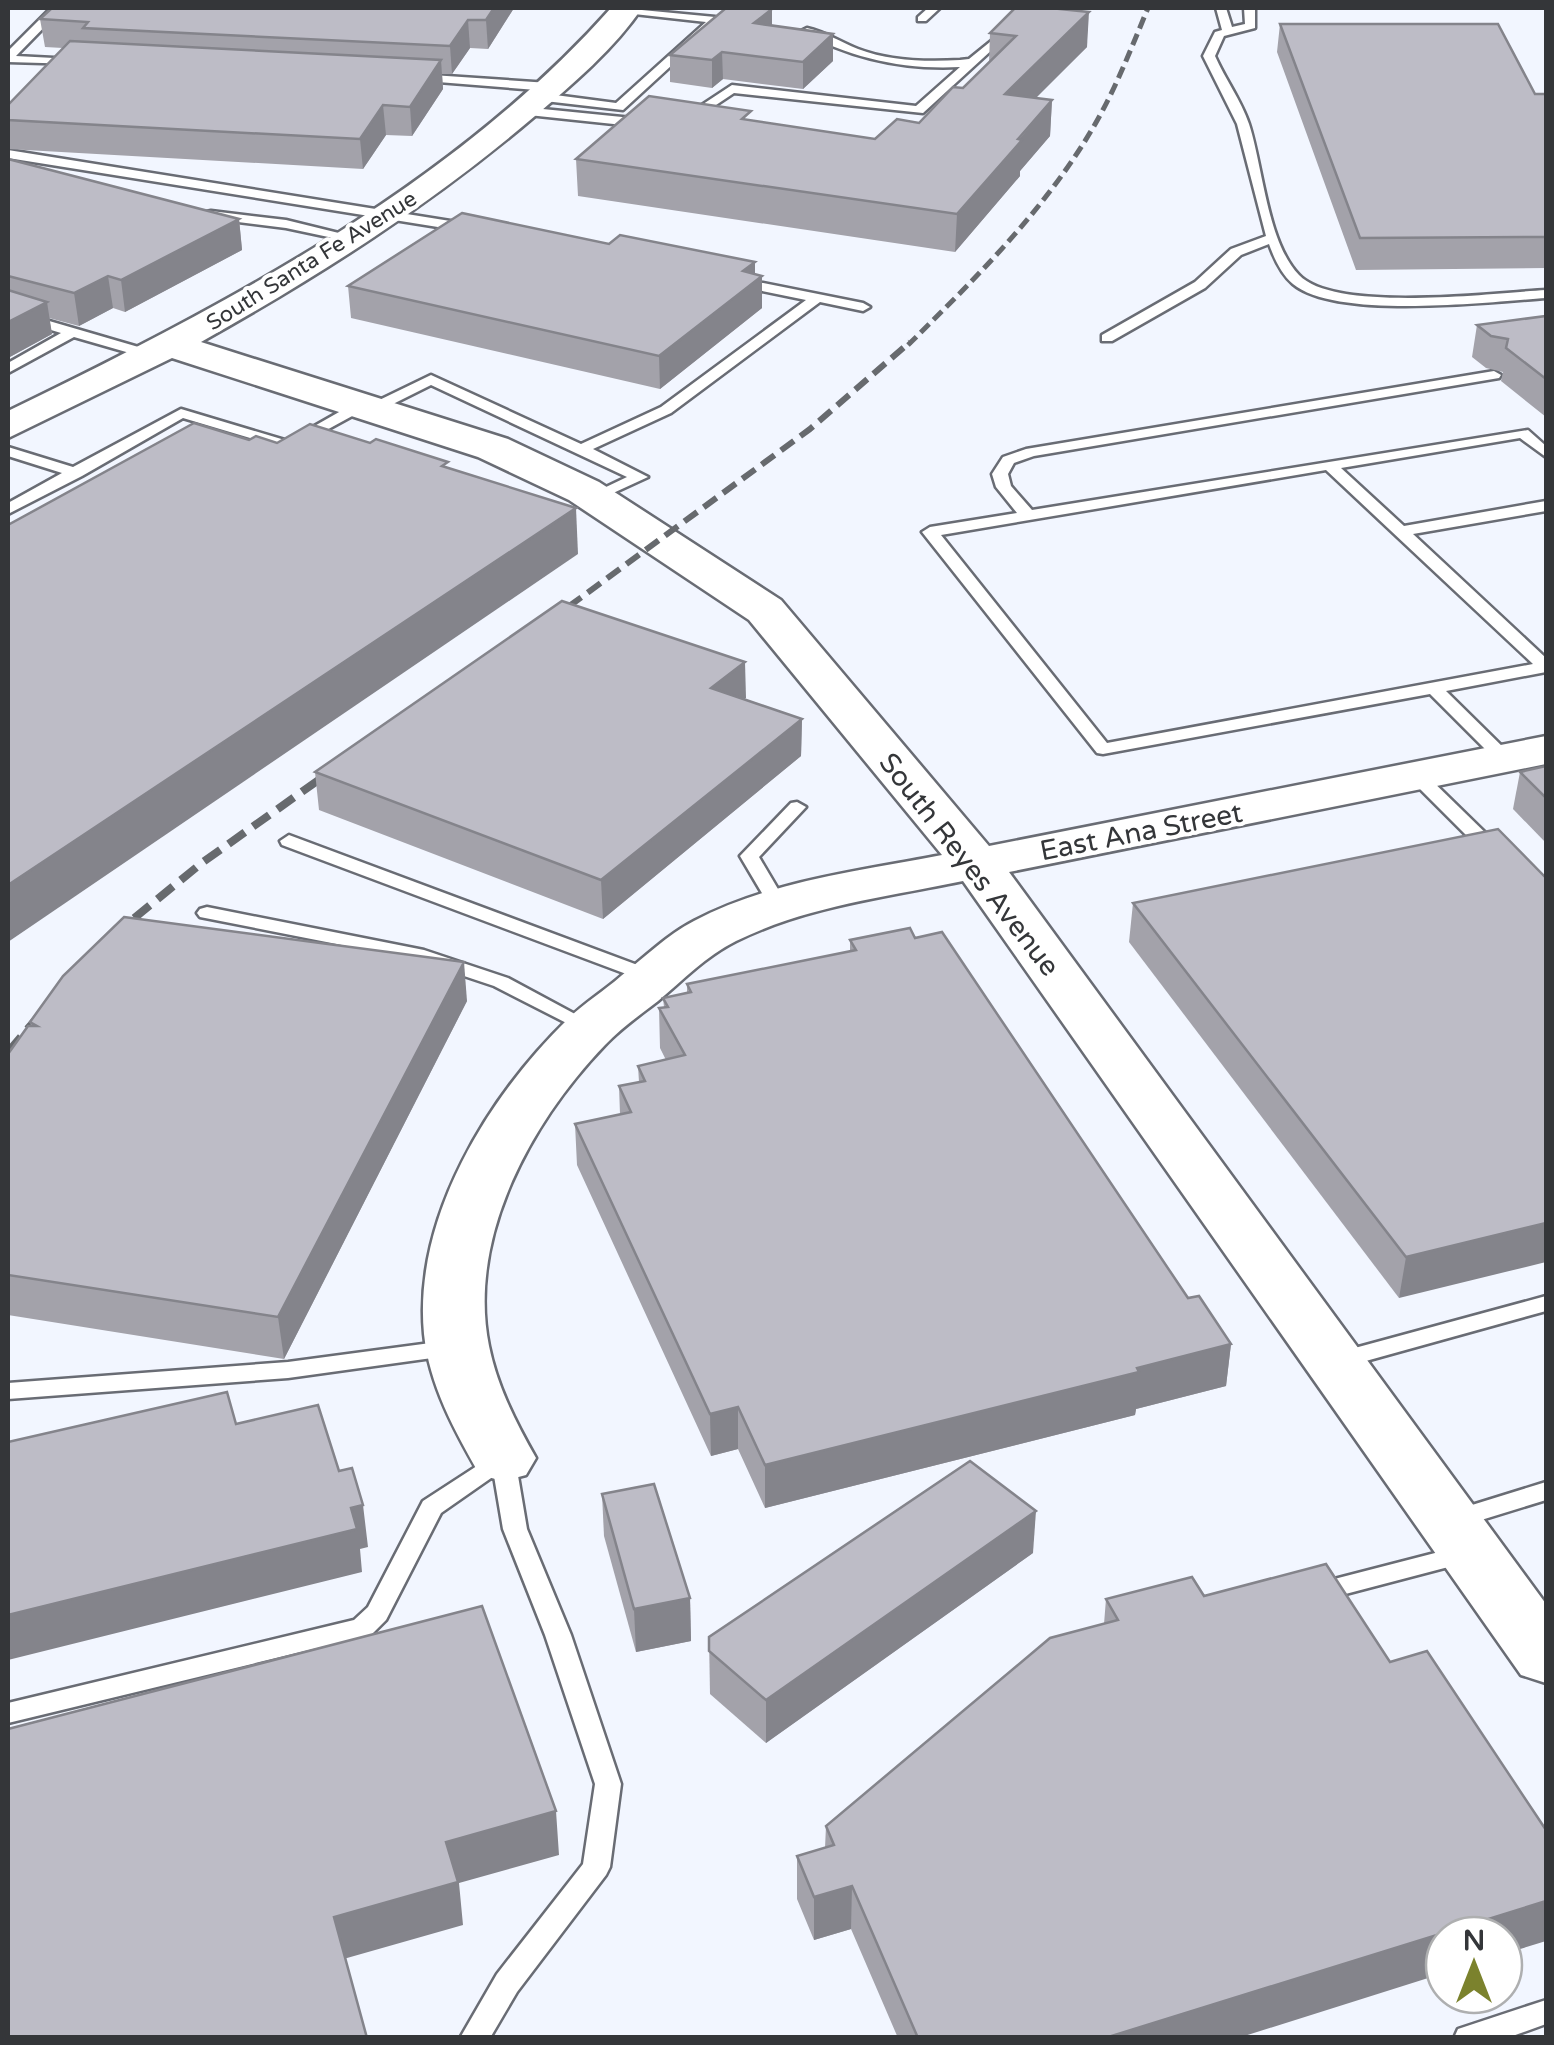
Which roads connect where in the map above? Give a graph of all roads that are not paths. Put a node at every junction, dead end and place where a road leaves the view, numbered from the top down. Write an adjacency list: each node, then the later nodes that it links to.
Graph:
1 (57, 8): 12 (lane)
2 (934, 8): 7 (lane)
3 (1050, 8): 13 (lane)
4 (1220, 8): 11 (lane)
5 (1248, 8): 11 (lane)
6 (626, 9): 8 (lane); 16 (street, South Santa Fe Avenue)
7 (922, 19)
8 (714, 20): 9 (lane); 16 (lane)
9 (730, 21)
10 (797, 30): 13 (lane)
11 (1228, 31): 24 (lane)
12 (8, 58): 14 (lane)
13 (973, 61): 17 (lane)
14 (88, 63)
15 (407, 78): 16 (lane)
16 (538, 98): 18 (lane); 21 (street, South Santa Fe Avenue)
17 (676, 118)
18 (660, 121)
19 (8, 154): 21 (lane)
20 (188, 212): 23 (lane)
21 (390, 212): 22 (lane); 23 (street, South Santa Fe Avenue)
22 (487, 232)
23 (352, 238): 32 (street, South Santa Fe Avenue)
24 (1273, 238): 26 (lane); 31 (lane)
25 (720, 278): 27 (lane)
26 (1546, 294)
27 (817, 298): 28 (lane); 41 (lane)
28 (864, 307)
29 (8, 313): 30 (lane)
30 (72, 332): 32 (lane); 33 (lane)
31 (1107, 338)
32 (164, 351): 35 (street, South Reyes Avenue); 36 (street, South Santa Fe Avenue)
33 (8, 369)
34 (1494, 375): 44 (lane)
35 (366, 408): 40 (lane); 41 (street, South Reyes Avenue)
36 (8, 426)
37 (8, 451): 40 (lane)
38 (1546, 453): 39 (lane)
39 (1329, 465): 44 (lane); 45 (lane)
40 (76, 472): 43 (lane)
41 (587, 473): 51 (street, South Reyes Avenue)
42 (1546, 506): 45 (lane)
43 (8, 510)
44 (1028, 516): 46 (lane)
45 (1401, 531): 46 (lane)
46 (1434, 688): 47 (lane)
47 (1526, 754): 48 (street, East Ana Street)
48 (1417, 776): 51 (street, East Ana Street); 52 (lane)
49 (797, 807): 53 (lane)
50 (289, 842): 55 (lane)
51 (976, 863): 53 (street, East Ana Street); 59 (street, South Reyes Avenue)
52 (1512, 871)
53 (779, 906): 55 (street, East Ana Street)
54 (207, 913): 56 (lane)
55 (665, 978): 56 (street, East Ana Street)
56 (591, 1028): 58 (street, East Ana Street)
57 (1546, 1304): 59 (lane)
58 (460, 1348): 60 (lane); 61 (street, East Ana Street)
59 (1336, 1362): 63 (street, South Reyes Avenue)
60 (8, 1391)
61 (503, 1458): 66 (lane); 68 (lane)
62 (1546, 1492): 63 (lane)
63 (1461, 1536): 64 (lane); 65 (street, South Reyes Avenue)
64 (1281, 1602)
65 (1546, 1656)
66 (8, 1713)
67 (1546, 2012): 69 (lane)
68 (474, 2038)
69 (1468, 2038)

